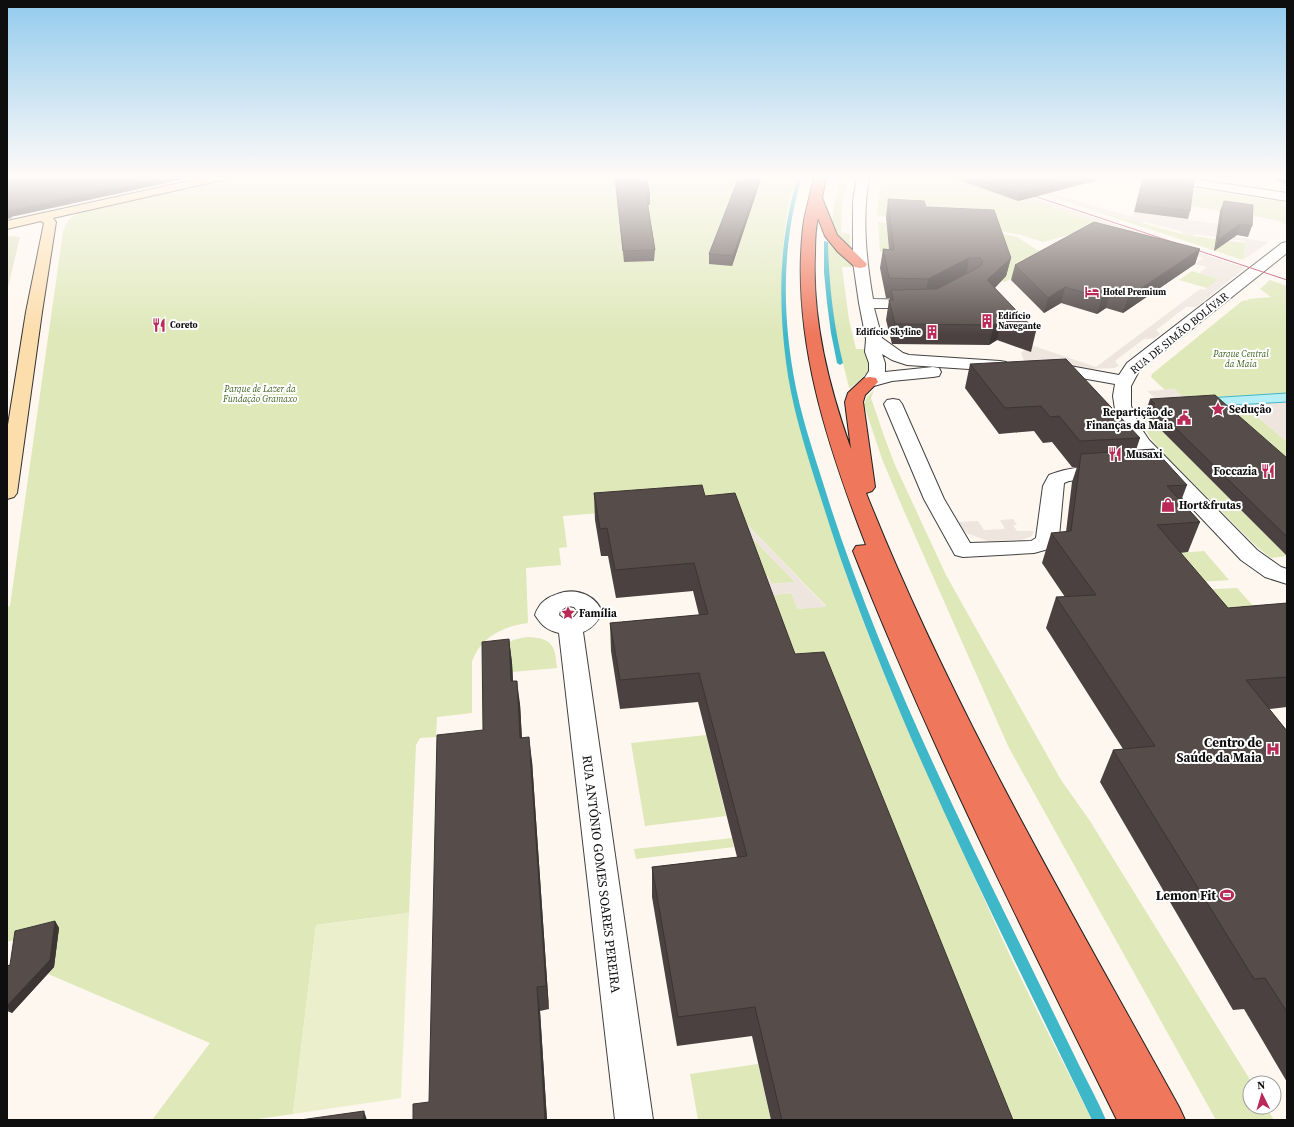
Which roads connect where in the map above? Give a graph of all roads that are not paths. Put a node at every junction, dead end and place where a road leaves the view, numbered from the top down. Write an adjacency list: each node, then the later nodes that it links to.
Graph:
1 (49, 230): 20 (main road)
2 (800, 230): 25 (highway)
3 (810, 230): 21 (highway)
4 (829, 230): 7 (highway)
5 (858, 230): 7 (street)
6 (1287, 246): 14 (street, RUA DE SIMÃO BOLÍVAR)
7 (860, 264): 9 (street)
8 (934, 301): 9 (street)
9 (866, 302): 10 (street)
10 (874, 339): 11 (street); 15 (street)
11 (992, 366): 12 (street); 15 (street)
12 (1013, 366)
13 (1034, 366): 14 (street)
14 (1124, 381): 17 (street, RUA DE SIMÃO BOLÍVAR)
15 (870, 382): 21 (highway)
16 (893, 404): 19 (street)
17 (1166, 469): 18 (street); 22 (street, RUA DE SIMÃO BOLÍVAR)
18 (1145, 470)
19 (1124, 472)
20 (7, 493)
21 (871, 530): 26 (highway)
22 (1287, 577)
23 (570, 627): 24 (street, RUA ANTÓNIO GOMES SOARES PEREIRA)
24 (634, 1120)
25 (1137, 1120)
26 (1166, 1120)

